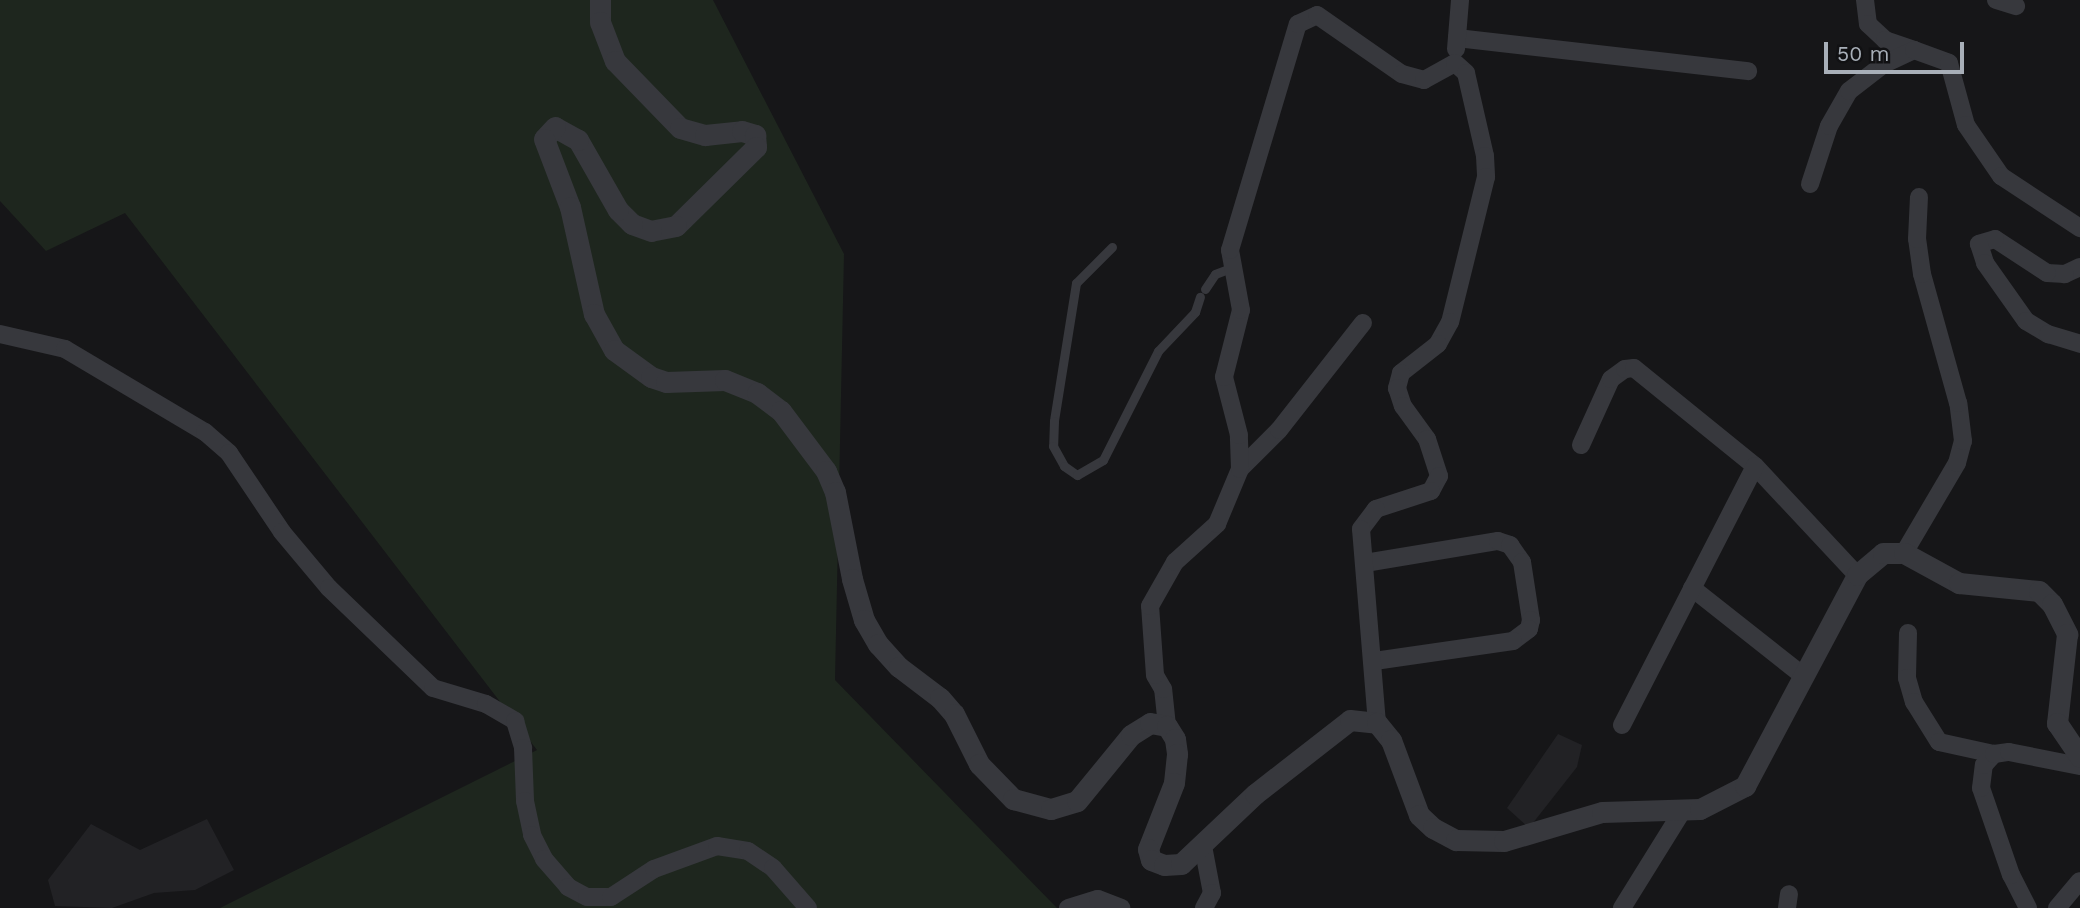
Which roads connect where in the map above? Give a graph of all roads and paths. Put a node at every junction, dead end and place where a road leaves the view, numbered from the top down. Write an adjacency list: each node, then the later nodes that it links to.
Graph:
1 (600, 0): 31 (street)
2 (1460, 0): 6 (street)
3 (1865, 0): 7 (street)
4 (1996, 0): 5 (street)
5 (2016, 6)
6 (1457, 38): 8 (street); 9 (street)
7 (1914, 50): 10 (street); 12 (street)
8 (1455, 63): 14 (street); 23 (street)
9 (1748, 71)
10 (1810, 184)
11 (1919, 197): 22 (street)
12 (2080, 228)
13 (1112, 247): 14 (lane)
14 (1233, 267): 21 (street)
15 (2080, 267): 18 (street)
16 (1363, 324): 21 (street)
17 (0, 334): 38 (street)
18 (2080, 344)
19 (1581, 445): 20 (street)
20 (1755, 466): 24 (street); 25 (street)
21 (1240, 469): 31 (street)
22 (1904, 553): 24 (street); 33 (street)
23 (1365, 563): 27 (street); 27 (street)
24 (1857, 575): 28 (street)
25 (1692, 588): 28 (street); 30 (street)
26 (1908, 633): 32 (street)
27 (1374, 660): 29 (street)
28 (1801, 674): 35 (street)
29 (1377, 723): 35 (street); 36 (street)
30 (1622, 725)
31 (1167, 726): 36 (street)
32 (1994, 754): 34 (street); 43 (street)
33 (2080, 757)
34 (2080, 766)
35 (1683, 810): 42 (street)
36 (1203, 846): 41 (street)
37 (2080, 881): 44 (street)
38 (808, 908)
39 (1068, 908): 40 (street)
40 (1121, 908)
41 (1204, 908)
42 (1622, 908)
43 (2028, 908)
44 (2057, 908)

